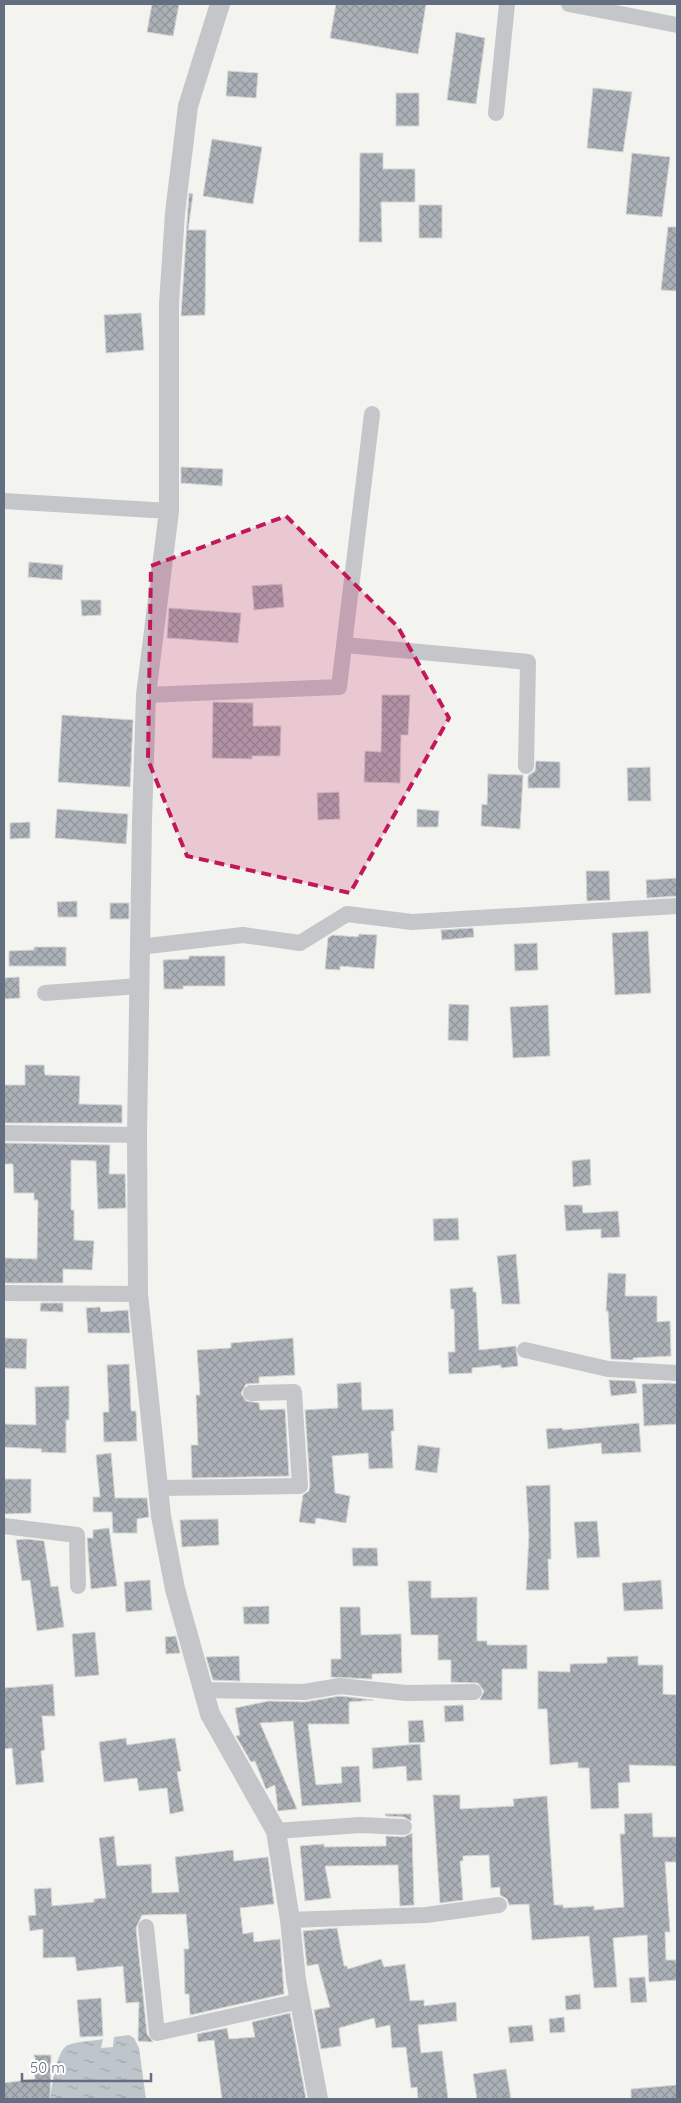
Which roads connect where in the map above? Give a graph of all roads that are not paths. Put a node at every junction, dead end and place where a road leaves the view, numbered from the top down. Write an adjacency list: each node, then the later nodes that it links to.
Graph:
1 (220, 4): 8 (street)
2 (507, 4): 5 (street)
3 (569, 4): 4 (street)
4 (677, 25)
5 (496, 113)
6 (372, 414): 9 (street)
7 (4, 501): 8 (street)
8 (170, 512): 10 (street)
9 (344, 645): 10 (street); 11 (street)
10 (146, 695): 13 (street)
11 (526, 766)
12 (677, 906): 13 (street)
13 (139, 947): 14 (street)
14 (139, 986): 15 (street); 17 (street)
15 (45, 993)
16 (4, 1133): 17 (street)
17 (137, 1135): 19 (street)
18 (4, 1293): 19 (street)
19 (138, 1294): 23 (street)
20 (525, 1350): 21 (street)
21 (677, 1373)
22 (251, 1393): 23 (street)
23 (160, 1488): 26 (street)
24 (4, 1526): 25 (street)
25 (78, 1586)
26 (203, 1690): 27 (street); 29 (street)
27 (474, 1692)
28 (404, 1827): 29 (street)
29 (276, 1832): 31 (street)
30 (499, 1905): 31 (street)
31 (290, 1920): 33 (street)
32 (146, 1926): 33 (street)
33 (300, 2001): 34 (street)
34 (318, 2099)

